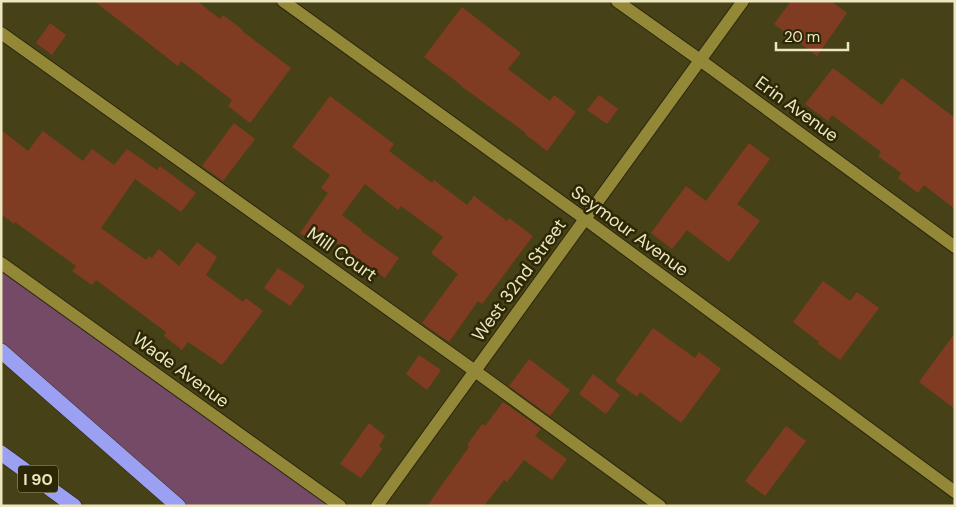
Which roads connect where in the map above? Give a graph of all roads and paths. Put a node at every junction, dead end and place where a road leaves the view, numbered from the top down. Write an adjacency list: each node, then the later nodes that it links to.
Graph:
1 (283, 1): 6 (street, Seymour Avenue)
2 (617, 1): 5 (street, Erin Avenue)
3 (743, 1): 5 (street, West 32nd Street)
4 (1, 33): 10 (street, Mill Court)
5 (700, 60): 6 (street, West 32nd Street); 7 (street, Erin Avenue)
6 (585, 219): 10 (street, West 32nd Street); 12 (street, Seymour Avenue)
7 (955, 247)
8 (1, 263): 15 (street, Wade Avenue)
9 (1, 350): 14 (highway)
10 (475, 371): 16 (street, West 32nd Street); 17 (street, Mill Court)
11 (1, 453): 13 (highway, I 90)
12 (955, 492)
13 (74, 506)
14 (178, 506)
15 (340, 506)
16 (377, 506)
17 (660, 506)

